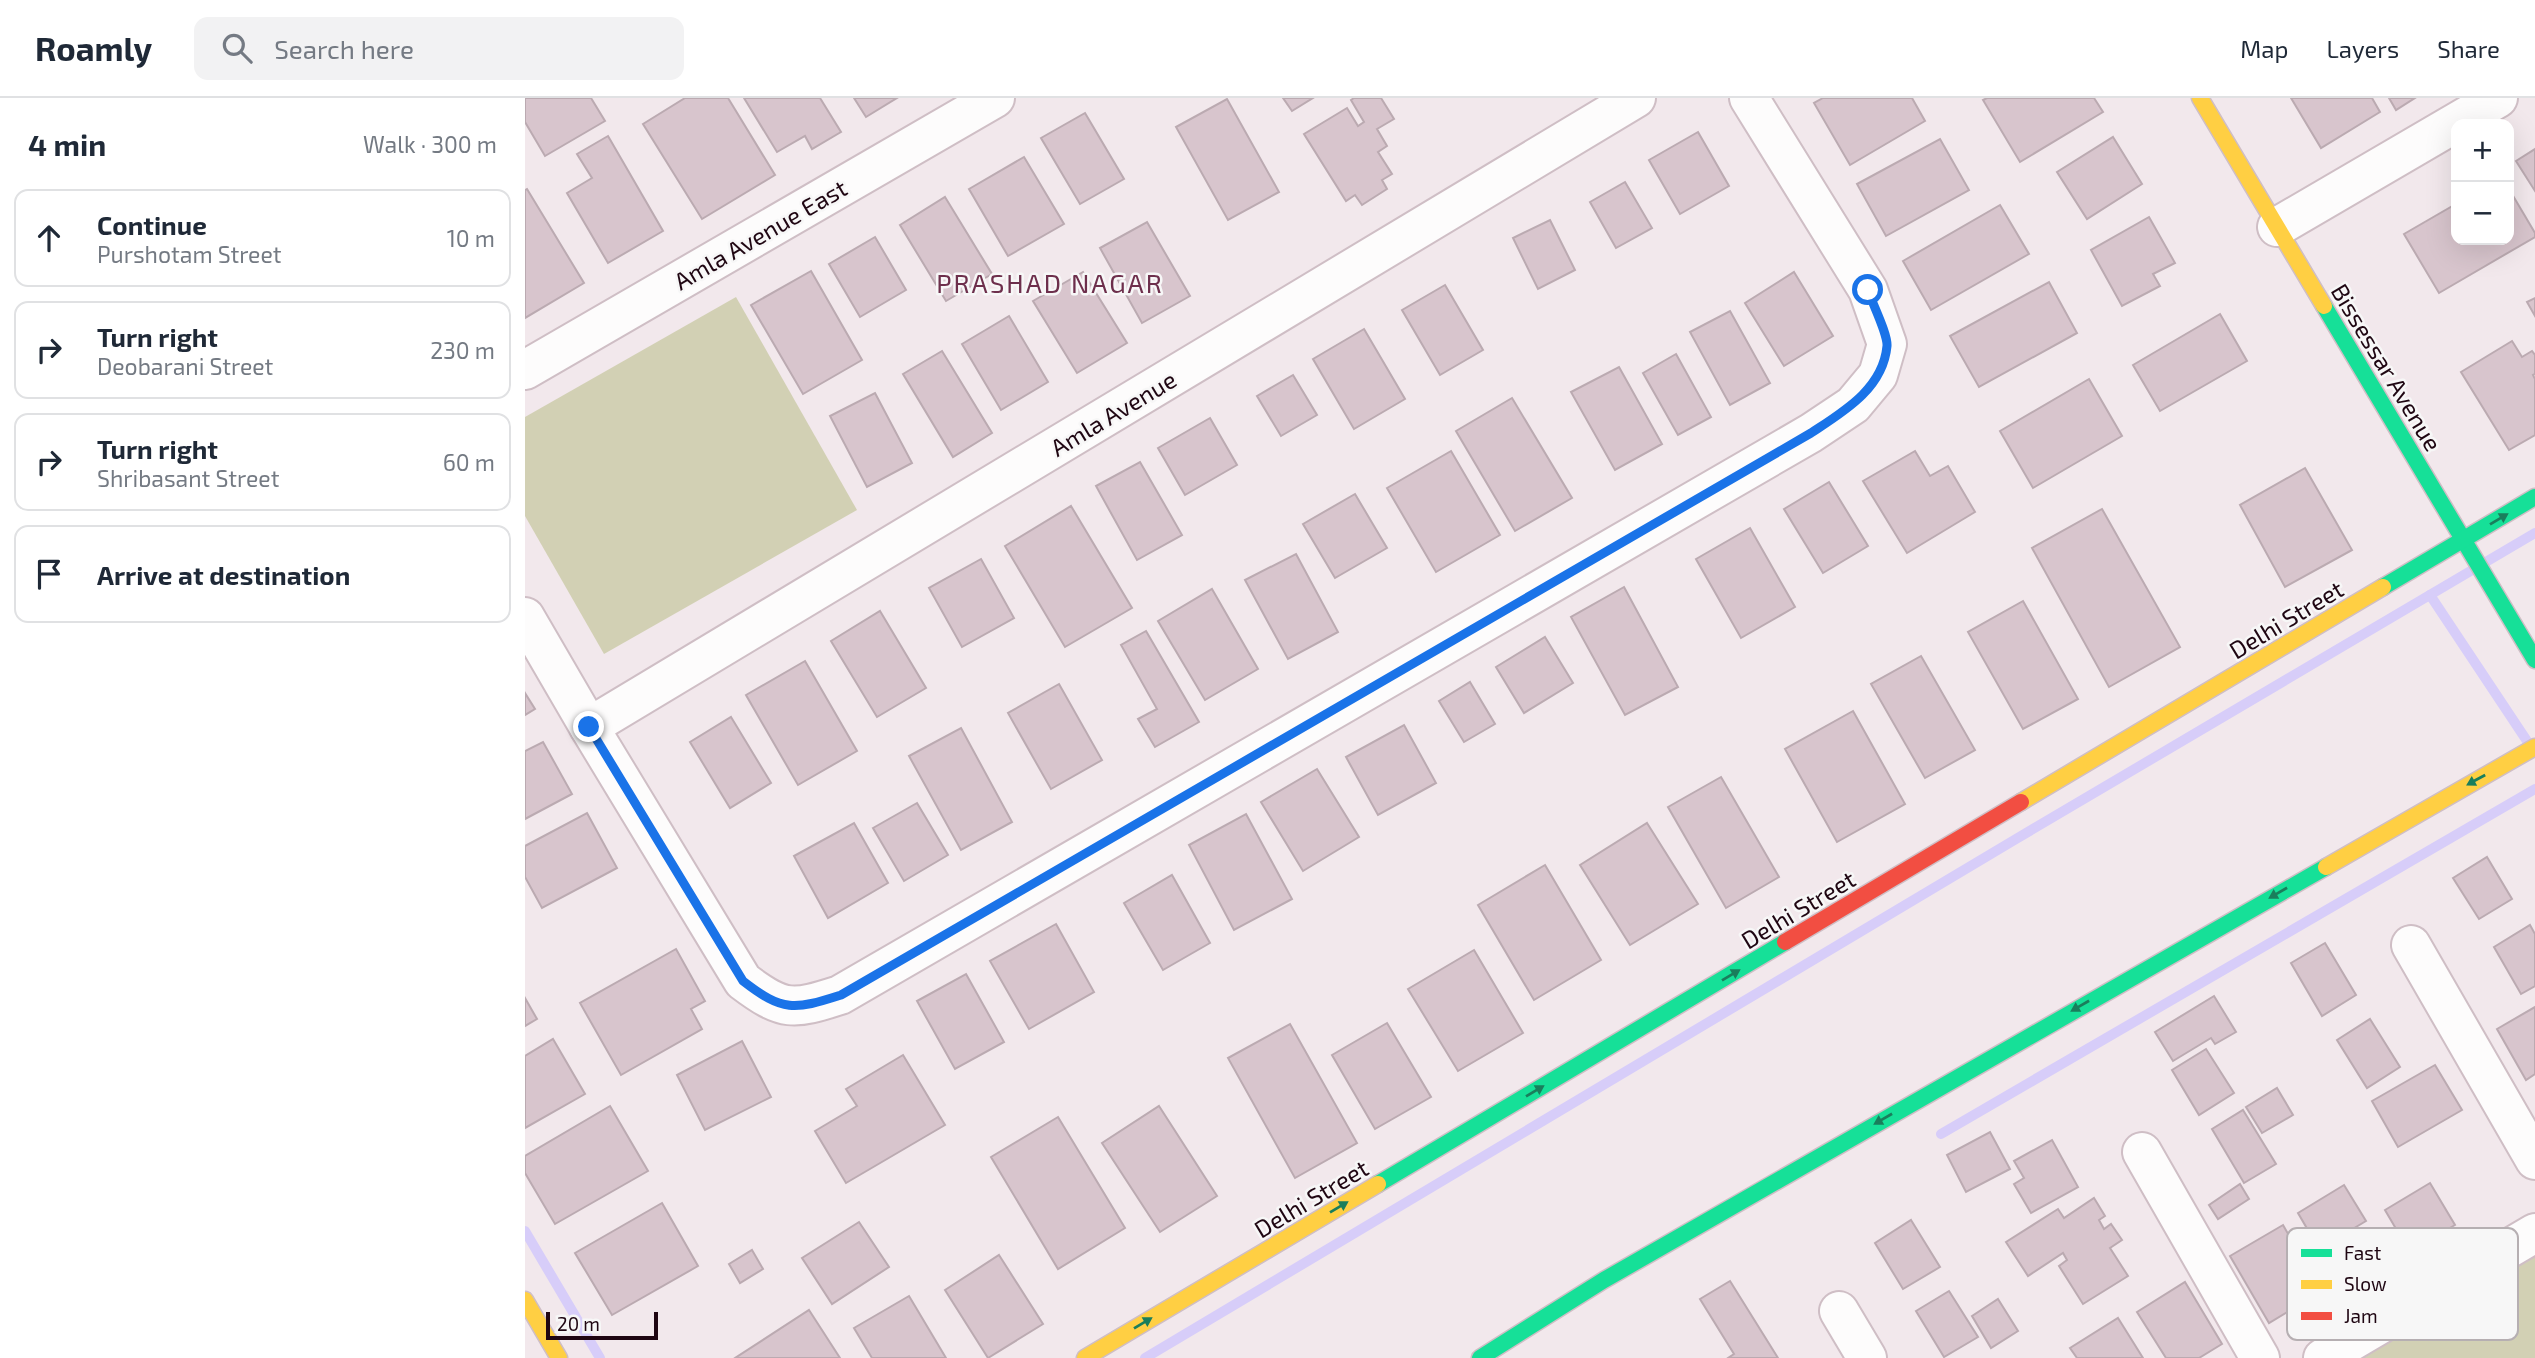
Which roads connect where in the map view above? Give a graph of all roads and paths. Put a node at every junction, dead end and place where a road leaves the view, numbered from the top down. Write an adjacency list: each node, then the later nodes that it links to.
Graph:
1 (995, 98): 7 (street, Amla Avenue East)
2 (1636, 98): 12 (street, Amla Avenue)
3 (1749, 98): 12 (street)
4 (2200, 98): 6 (street, Bissessar Avenue)
5 (2498, 98): 6 (street)
6 (2277, 227): 9 (street, Bissessar Avenue)
7 (525, 370)
8 (2535, 497): 9 (street, Delhi Street, one-way to 8)
9 (2466, 545): 11 (street, Bissessar Avenue); 23 (street, Delhi Street, one-way to 9)
10 (525, 617): 12 (street)
11 (2535, 660)
12 (589, 727)
13 (2535, 747): 24 (street, one-way to 24)
14 (2410, 946): 16 (street)
15 (2142, 1152): 26 (street)
16 (2535, 1160)
17 (2535, 1233): 18 (street)
18 (2518, 1243)
19 (525, 1300): 22 (street)
20 (1839, 1311): 25 (street)
21 (2354, 1340): 27 (street)
22 (559, 1358)
23 (1085, 1358)
24 (1480, 1358)
25 (1867, 1358)
26 (2260, 1358)
27 (2323, 1358)

